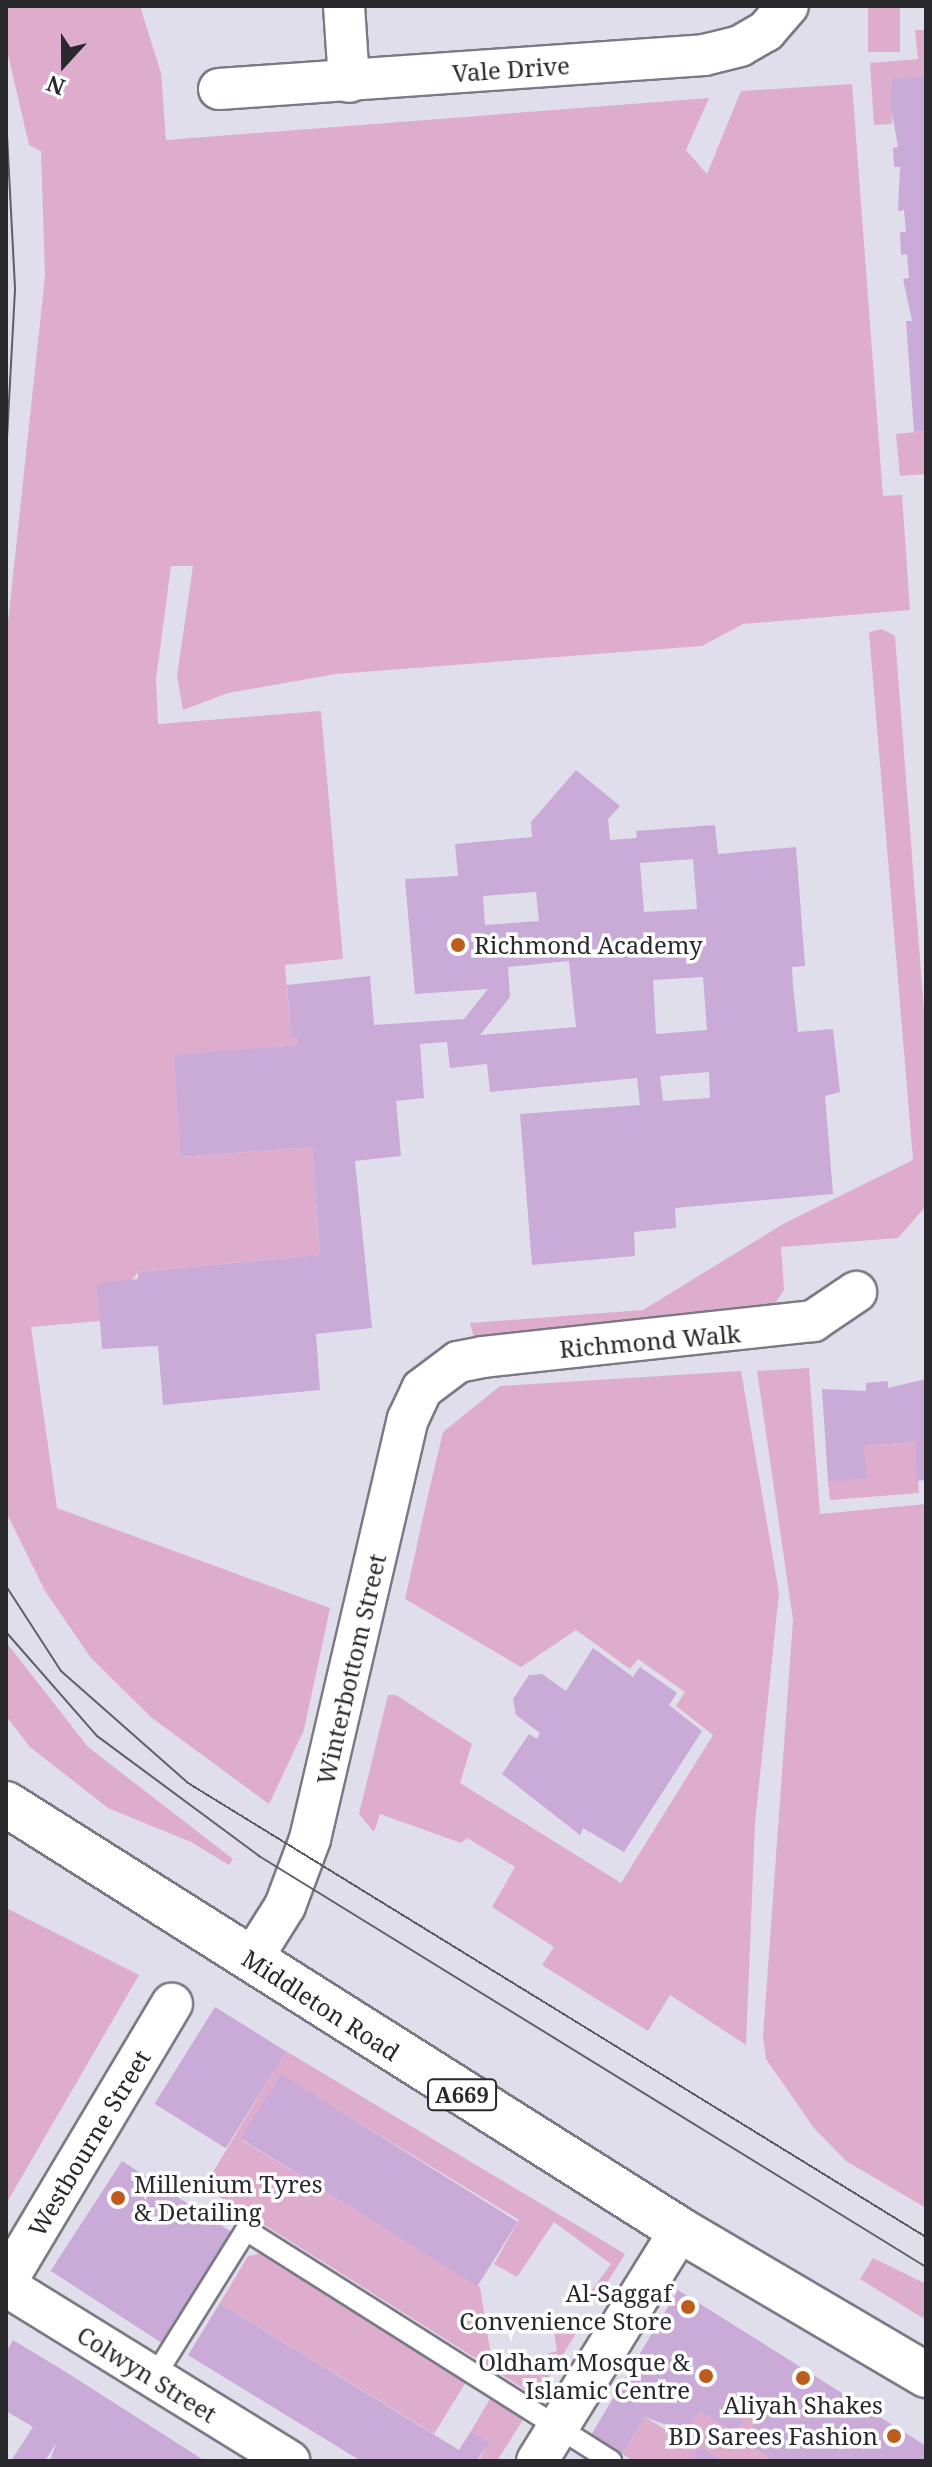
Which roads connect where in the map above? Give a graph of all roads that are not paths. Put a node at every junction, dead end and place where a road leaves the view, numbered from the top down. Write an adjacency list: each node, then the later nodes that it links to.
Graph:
1 (344, 6): 3 (street)
2 (788, 6): 3 (street, Vale Drive)
3 (349, 82): 4 (street, Vale Drive)
4 (219, 89)
5 (856, 1292): 6 (street, Richmond Walk)
6 (438, 1376): 8 (street, Winterbottom Street)
7 (6, 1804): 8 (main road, Middleton Road / A669)
8 (251, 1960): 10 (main road, Middleton Road / A669)
9 (172, 2004): 11 (street, Westbourne Street)
10 (680, 2230): 12 (main road, Middleton Road / A669); 14 (street)
11 (6, 2284): 13 (street, Colwyn Street)
12 (926, 2375)
13 (153, 2379): 14 (lane); 15 (street, Colwyn Street)
14 (547, 2445): 16 (lane)
15 (289, 2461)
16 (611, 2461)

